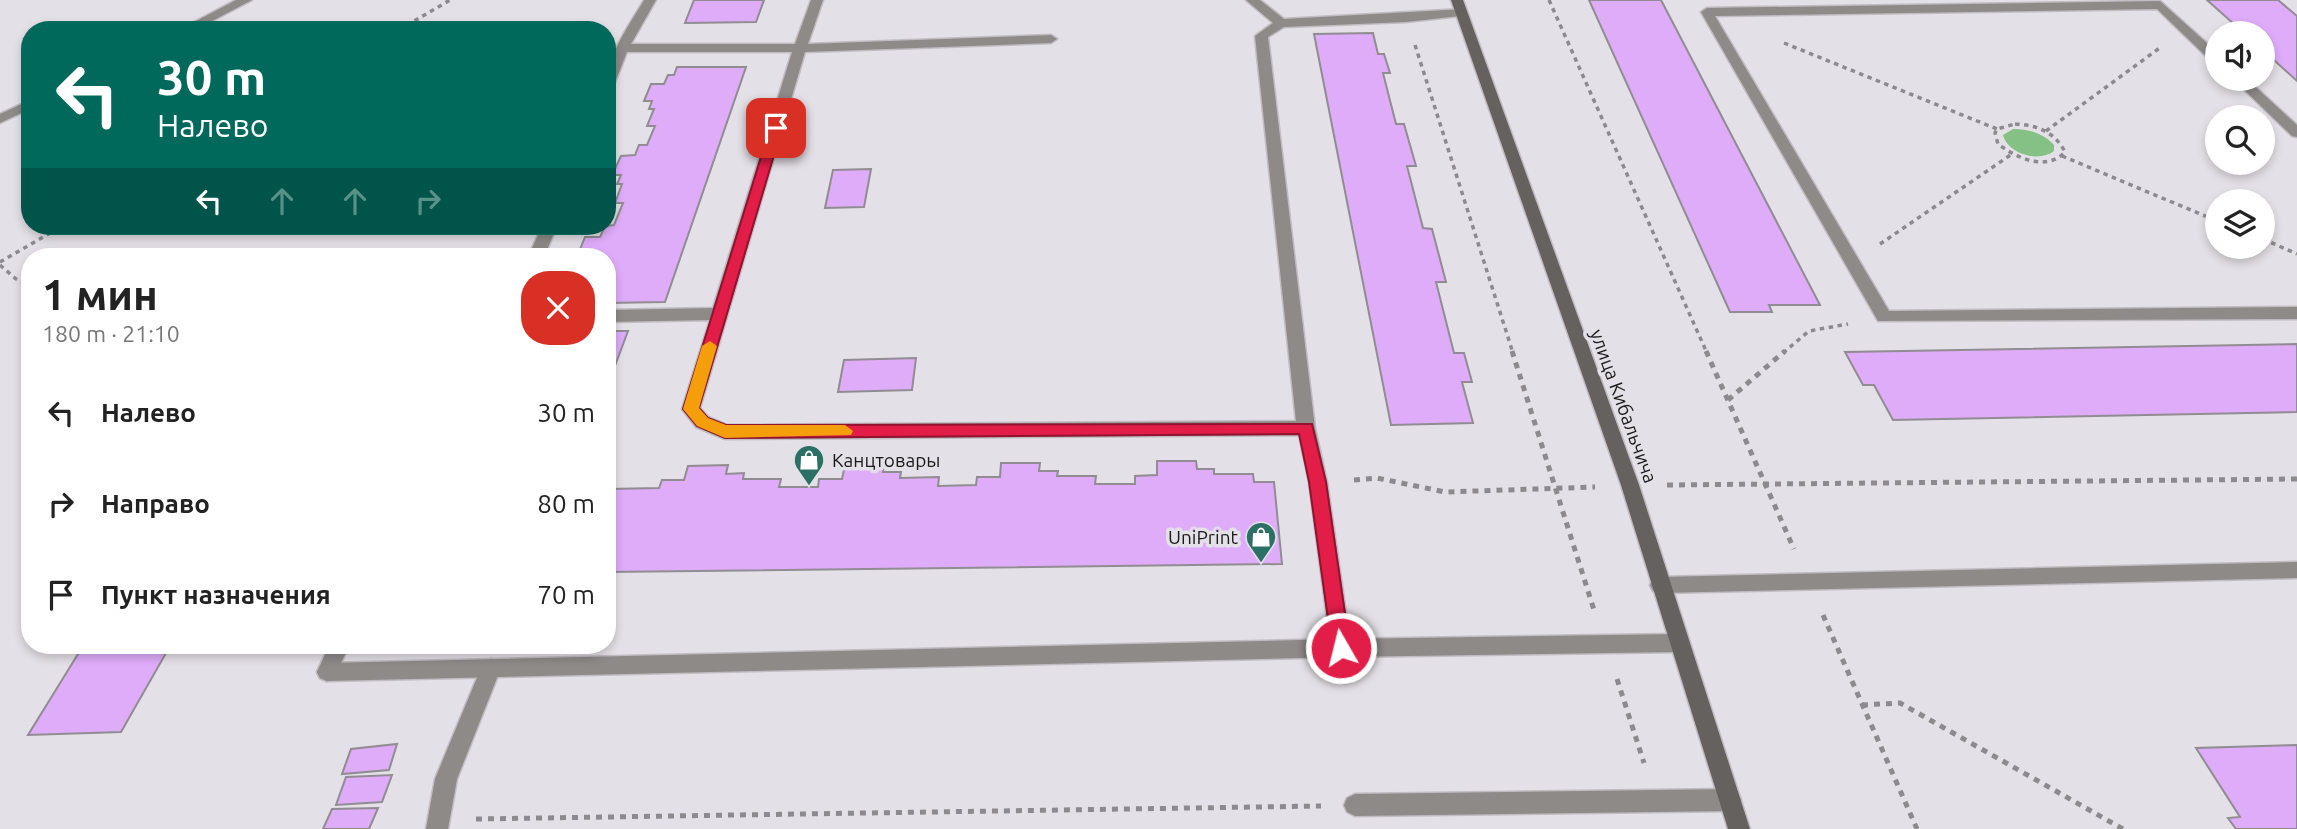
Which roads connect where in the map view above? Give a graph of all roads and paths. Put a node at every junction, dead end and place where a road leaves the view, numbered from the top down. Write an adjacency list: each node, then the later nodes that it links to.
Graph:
1 (246, 0): 9 (street)
2 (450, 0): 10 (path)
3 (650, 0): 15 (street)
4 (817, 0): 16 (street)
5 (1252, 0): 11 (street)
6 (1549, 0): 40 (path)
7 (1459, 6): 8 (street); 44 (street, улица Кибальчича)
8 (1406, 18): 11 (street); 46 (path)
9 (203, 21)
10 (414, 21)
11 (1281, 23): 41 (street)
12 (2185, 29): 14 (street); 17 (street); 23 (path)
13 (1051, 39): 16 (street)
14 (1723, 41): 22 (path); 34 (street)
15 (622, 48): 16 (street); 18 (street)
16 (800, 48): 37 (street)
17 (2205, 48)
18 (616, 63)
19 (2252, 91): 24 (street)
20 (21, 108): 21 (street)
21 (0, 119)
22 (1997, 129): 23 (path); 25 (path)
23 (2046, 131): 26 (path)
24 (2297, 133)
25 (2012, 154): 26 (path); 34 (path)
26 (2062, 156): 27 (path)
27 (2205, 215)
28 (47, 235): 30 (path)
29 (2275, 244): 32 (path)
30 (25, 248)
31 (21, 250): 33 (path)
32 (2297, 254)
33 (0, 263): 35 (path)
34 (1852, 263): 39 (street)
35 (21, 282)
36 (2297, 313): 39 (street)
37 (719, 314): 38 (street); 41 (street)
38 (616, 316)
39 (1884, 317): 40 (path)
40 (1728, 400): 45 (path)
41 (1306, 428): 43 (street)
42 (2297, 479): 45 (path)
43 (1318, 482): 46 (path); 52 (street)
44 (1630, 485): 45 (path); 46 (path); 49 (street, улица Кибальчича)
45 (1765, 486): 48 (path)
46 (1556, 489): 51 (path)
47 (2297, 569): 48 (street)
48 (1809, 582): 49 (street); 55 (path)
49 (1660, 585): 50 (street, улица Кибальчича)
50 (1678, 643): 51 (street); 56 (street, улица Кибальчича)
51 (1605, 645): 52 (street); 57 (path)
52 (1341, 648): 54 (street)
53 (335, 654): 54 (street)
54 (491, 668): 60 (street)
55 (1862, 705): 62 (path); 63 (path)
56 (1730, 800): 57 (street); 61 (street, улица Кибальчича)
57 (1657, 801): 58 (street)
58 (1355, 805): 59 (path)
59 (468, 824)
60 (437, 829)
61 (1739, 829)
62 (1917, 829)
63 (2123, 829)

